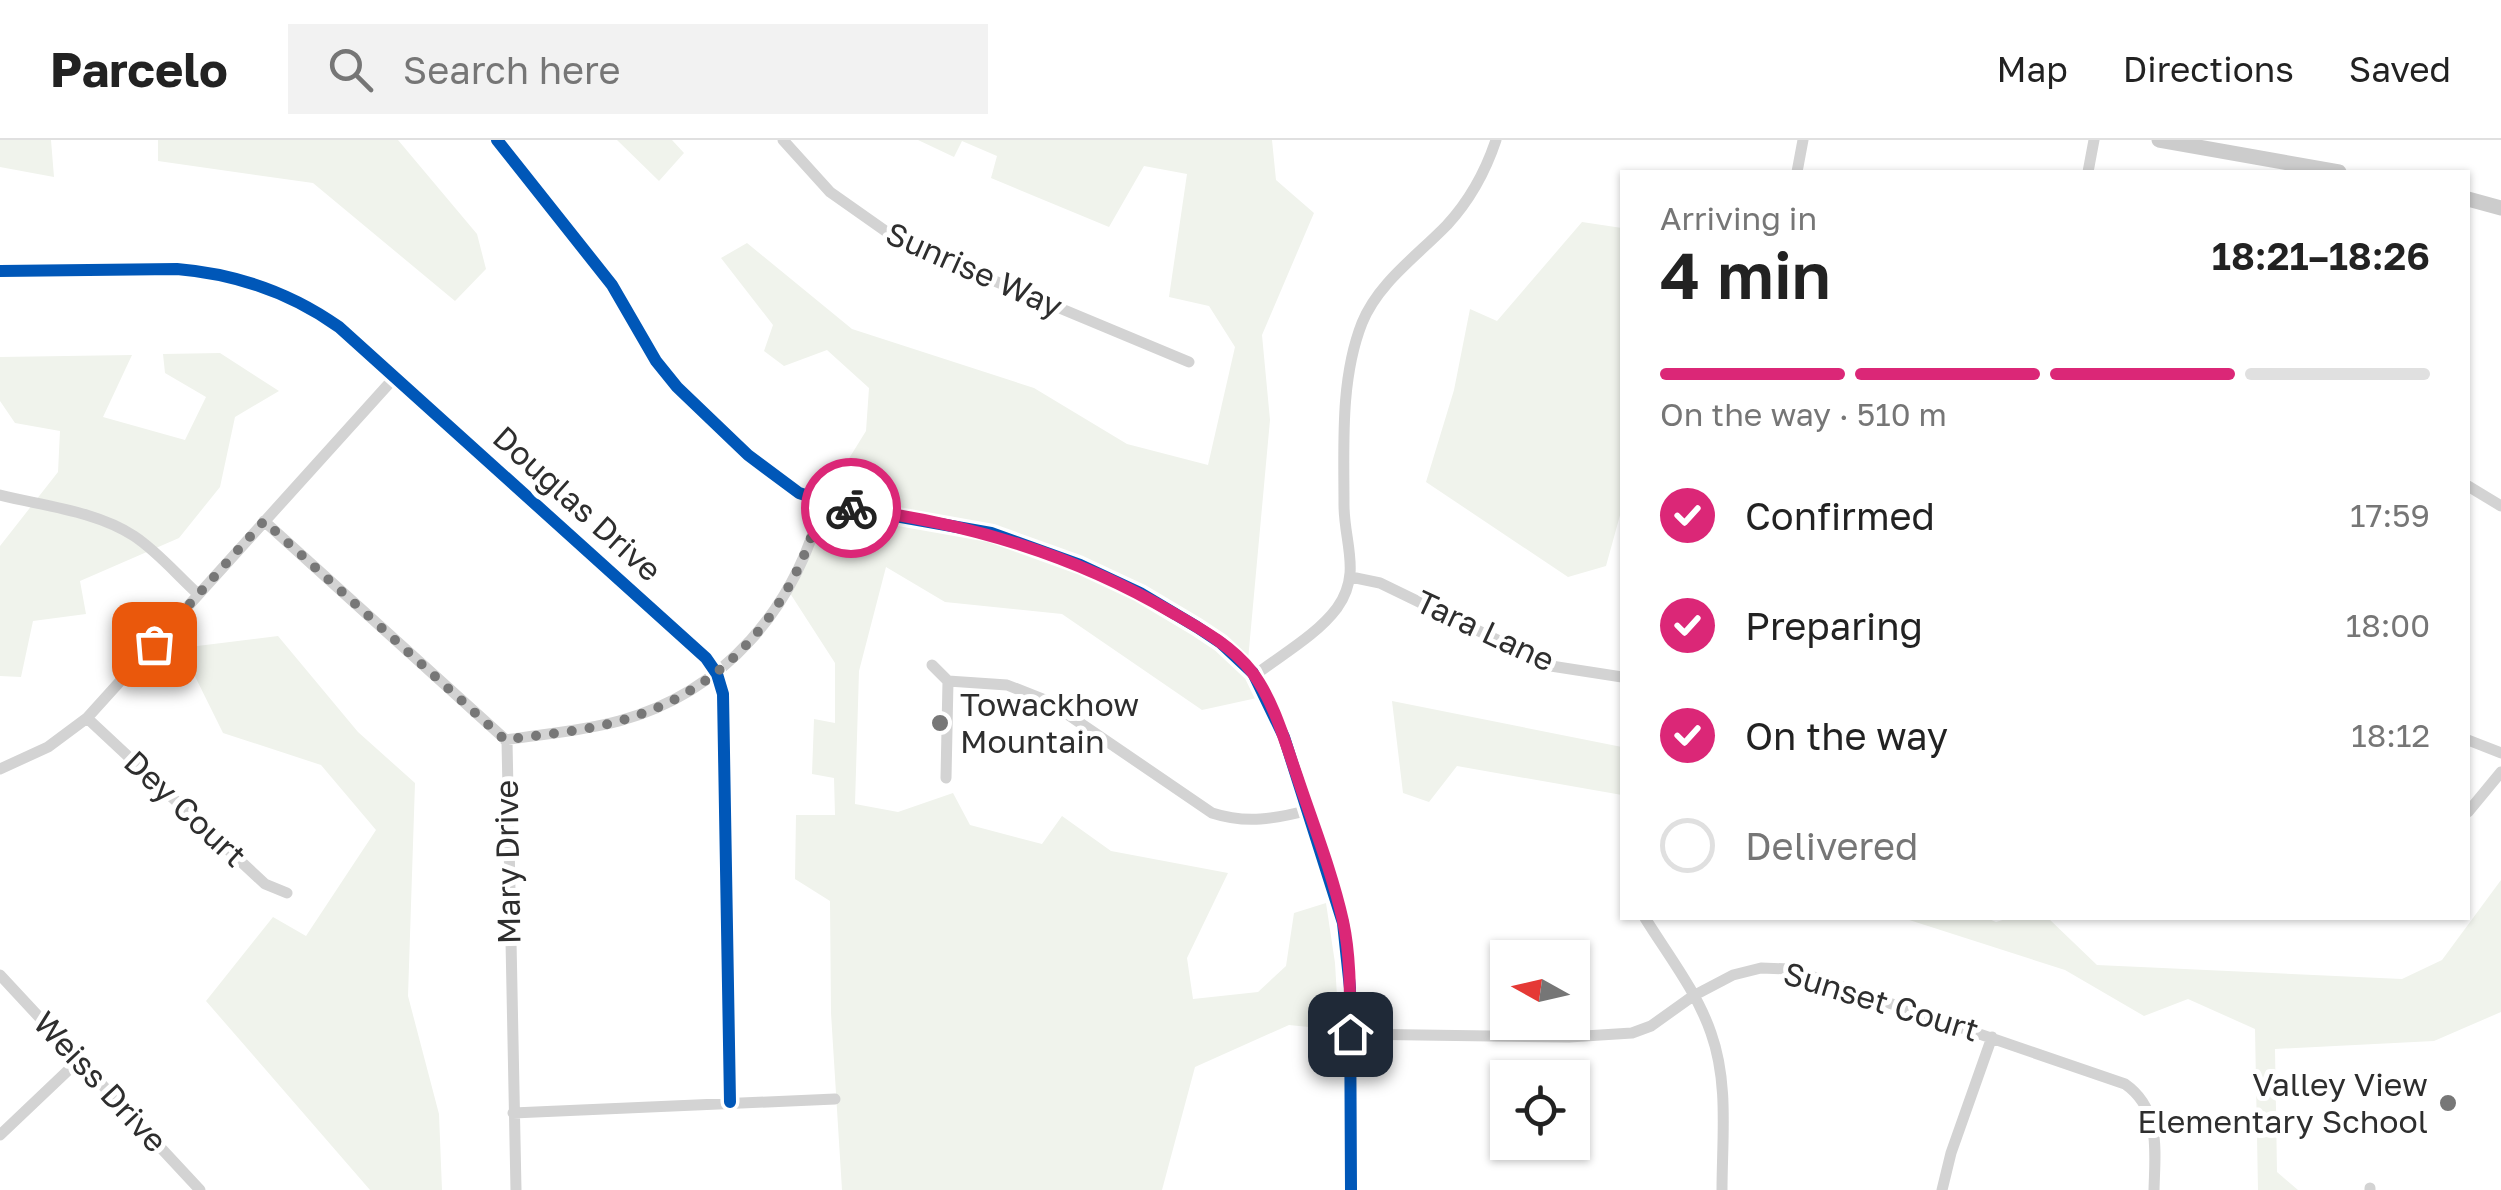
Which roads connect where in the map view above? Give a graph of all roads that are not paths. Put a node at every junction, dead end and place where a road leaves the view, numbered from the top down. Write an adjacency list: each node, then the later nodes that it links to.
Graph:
1 (498, 140): 17 (street)
2 (784, 140): 13 (street, Sunrise Way)
3 (1496, 140): 20 (street)
4 (1803, 140): 7 (street)
5 (2094, 140): 8 (street)
6 (2159, 140): 9 (street)
7 (1797, 170)
8 (2088, 170)
9 (2328, 170)
10 (2470, 200): 11 (street)
11 (2501, 208)
12 (0, 271): 14 (street, Douglas Drive)
13 (1190, 362)
14 (395, 377): 19 (street); 23 (street, Douglas Drive)
15 (2470, 487): 18 (street)
16 (0, 495): 21 (street)
17 (822, 502): 23 (street); 24 (street)
18 (2501, 506)
19 (264, 521): 21 (street); 28 (street, Mary Drive)
20 (1350, 577): 24 (street); 25 (street, Tara Lane)
21 (198, 594): 27 (street)
22 (932, 666): 26 (street)
23 (718, 674): 28 (street); 44 (street)
24 (1254, 676): 34 (street)
25 (1620, 677)
26 (948, 681): 33 (street); 34 (street)
27 (87, 718): 31 (street); 36 (street, Dey Court)
28 (505, 740): 45 (street, Mary Drive)
29 (2470, 741): 30 (street)
30 (2501, 753)
31 (0, 769)
32 (2501, 772): 35 (street)
33 (946, 778)
34 (1309, 810): 40 (street)
35 (2470, 810)
36 (287, 893)
37 (1646, 920): 39 (street)
38 (0, 974): 42 (street, Weiss Drive)
39 (1693, 996): 40 (street, Sunset Court); 41 (street, Sunset Court); 50 (street)
40 (1350, 1034): 49 (street)
41 (1992, 1037): 51 (street); 52 (street, Sunset Court)
42 (79, 1060): 46 (street); 47 (street, Weiss Drive)
43 (835, 1098): 44 (street)
44 (730, 1102): 45 (street)
45 (513, 1113): 48 (street, Mary Drive)
46 (0, 1136)
47 (200, 1190)
48 (516, 1190)
49 (1351, 1190)
50 (1722, 1190)
51 (1942, 1190)
52 (2154, 1190)

